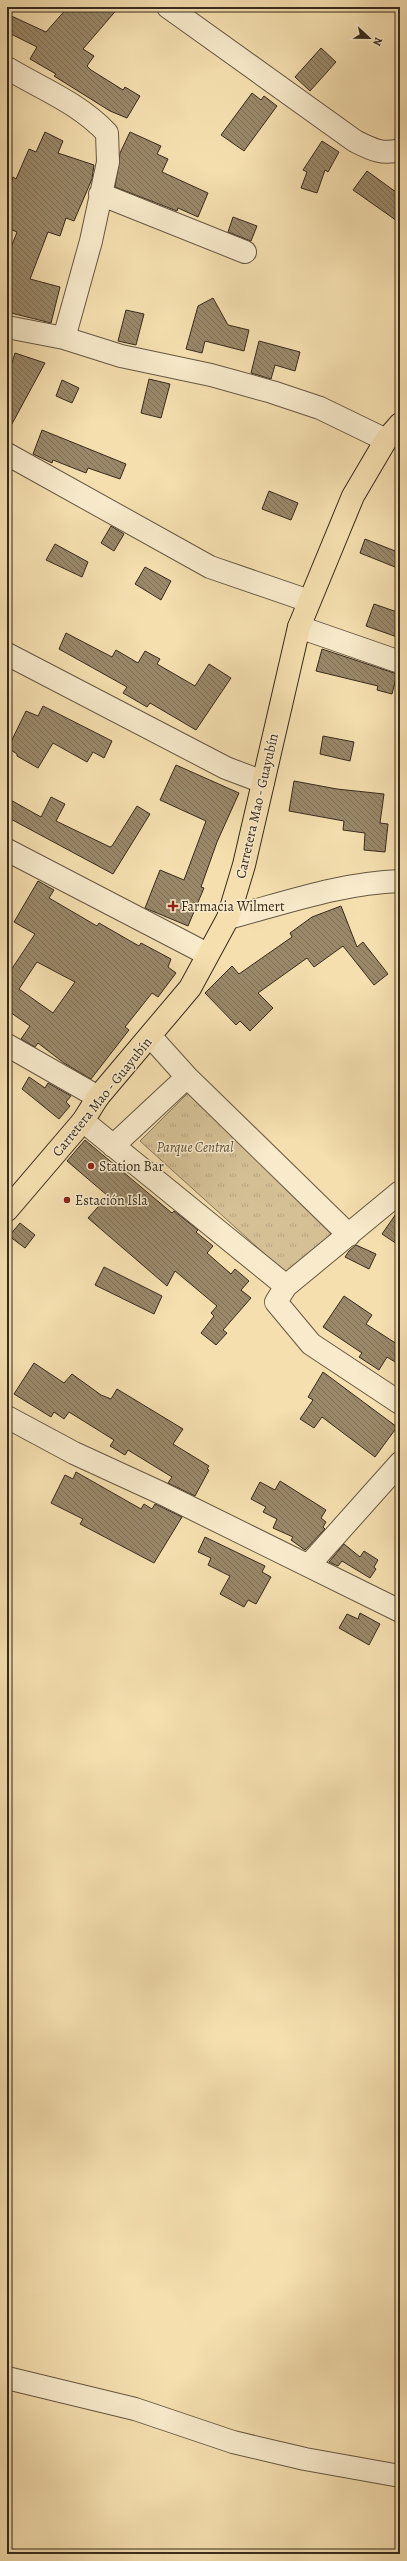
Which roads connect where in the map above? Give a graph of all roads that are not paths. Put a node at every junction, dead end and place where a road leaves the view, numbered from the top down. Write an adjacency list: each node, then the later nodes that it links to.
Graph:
1 (168, 7): 3 (street)
2 (9, 76): 4 (street)
3 (400, 150)
4 (100, 194): 5 (street); 7 (street)
5 (245, 252)
6 (7, 327): 7 (street)
7 (64, 338): 8 (street)
8 (393, 432): 10 (main road, Carretera Mao - Guayubín)
9 (7, 454): 10 (street)
10 (309, 601): 11 (main road, Carretera Mao - Guayubín)
11 (299, 627): 13 (street); 14 (main road, Carretera Mao - Guayubín)
12 (7, 654): 14 (street)
13 (400, 662)
14 (263, 782): 17 (main road, Carretera Mao - Guayubín)
15 (7, 850): 18 (street)
16 (400, 882): 17 (street)
17 (228, 918): 18 (main road, Carretera Mao - Guayubín)
18 (208, 954): 19 (main road, Carretera Mao - Guayubín)
19 (151, 1036): 21 (street); 22 (main road, Carretera Mao - Guayubín)
20 (7, 1045): 22 (street)
21 (187, 1077): 24 (street); 27 (street)
22 (98, 1097): 23 (main road, Carretera Mao - Guayubín)
23 (84, 1121): 24 (street); 26 (main road, Carretera Mao - Guayubín)
24 (113, 1146): 28 (street)
25 (400, 1192): 27 (street)
26 (7, 1210)
27 (349, 1235): 28 (street)
28 (286, 1286): 29 (street)
29 (400, 1403)
30 (7, 1417): 32 (street)
31 (400, 1463): 32 (street)
32 (309, 1565): 33 (street)
33 (400, 1611)
34 (7, 2378): 35 (street)
35 (400, 2476)

